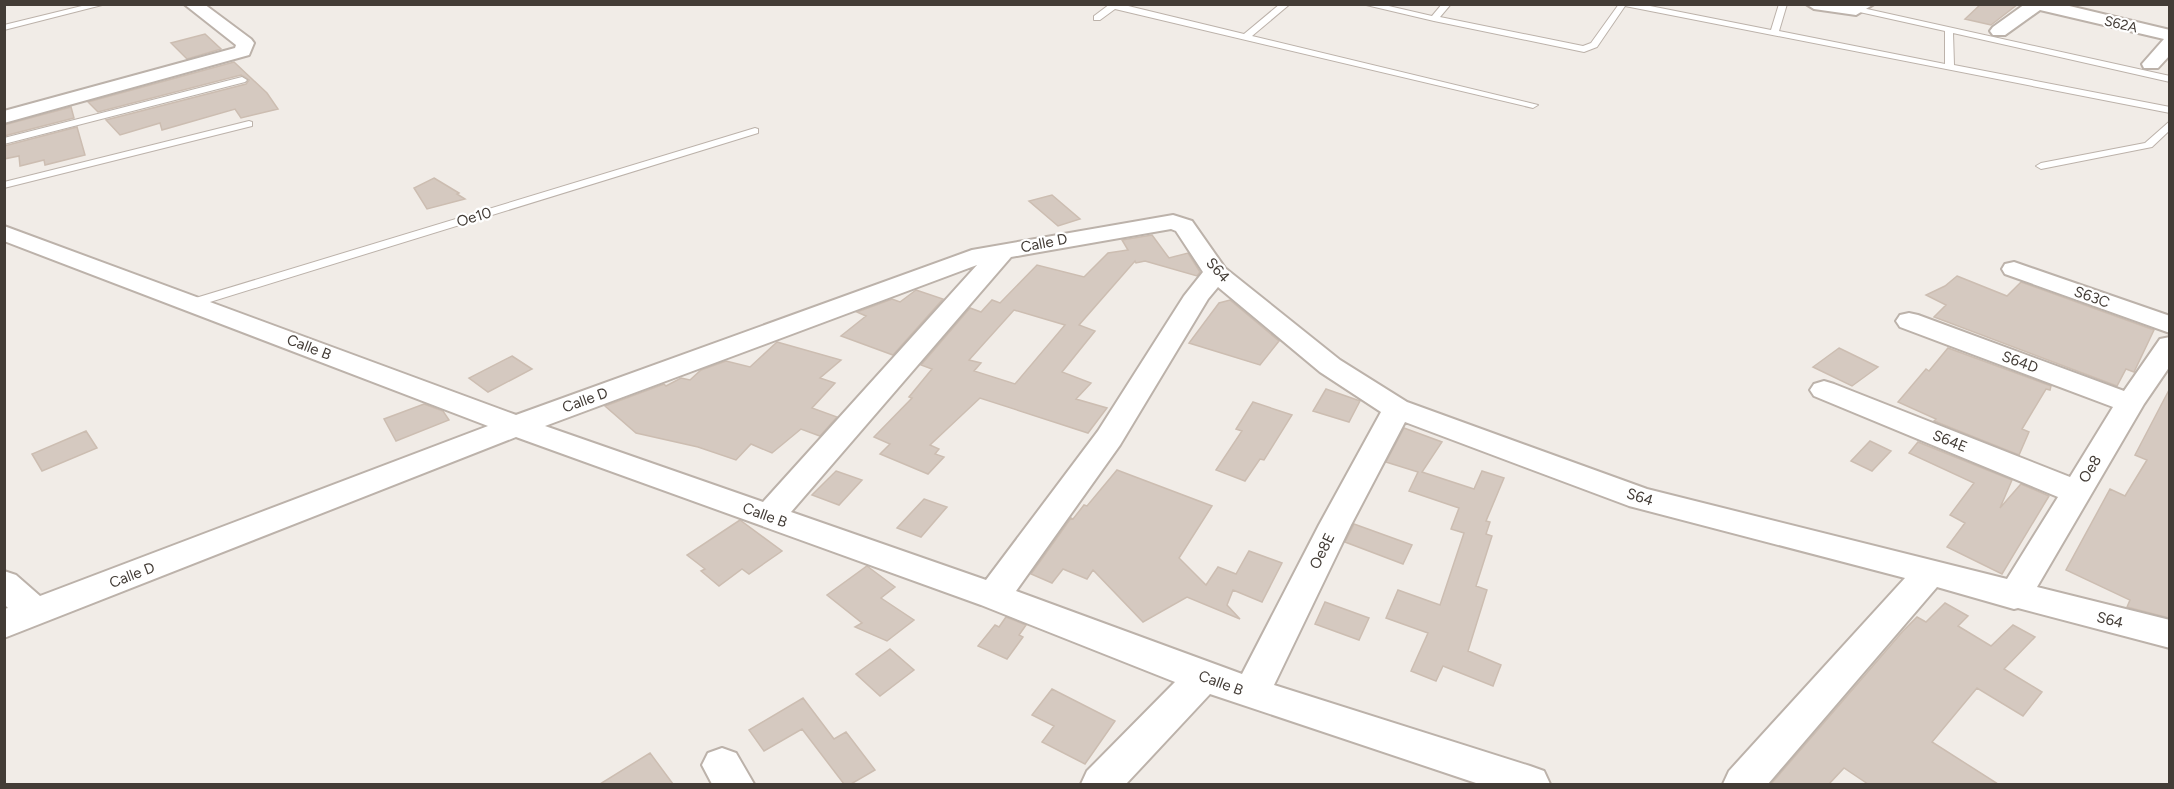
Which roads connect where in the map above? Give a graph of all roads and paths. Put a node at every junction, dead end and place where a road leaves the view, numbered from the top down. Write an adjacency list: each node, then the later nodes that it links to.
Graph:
1 (102, 4): 15 (lane)
2 (192, 4): 28 (street)
3 (1286, 4): 20 (lane)
4 (1366, 4): 14 (lane)
5 (1448, 4): 14 (lane)
6 (1624, 4): 11 (lane); 14 (lane)
7 (1783, 4): 18 (lane)
8 (1814, 4): 12 (street)
9 (2037, 4): 17 (street); 19 (street, S62A)
10 (1115, 5): 13 (lane); 20 (lane)
11 (1652, 7): 18 (lane)
12 (1862, 7): 16 (lane)
13 (1096, 18)
14 (1434, 19)
15 (4, 28)
16 (1949, 30): 23 (lane); 24 (lane)
17 (1999, 31)
18 (1774, 33): 23 (lane)
19 (2169, 35)
20 (1246, 37): 26 (lane)
21 (2169, 43): 22 (street)
22 (2151, 64)
23 (1950, 68): 27 (lane)
24 (2169, 79)
25 (242, 80): 32 (lane)
26 (1533, 105)
27 (2169, 110)
28 (6, 114)
29 (249, 124): 34 (lane)
30 (2169, 124): 33 (lane)
31 (755, 131): 40 (lane, Oe10)
32 (4, 141)
33 (2041, 166)
34 (4, 185)
35 (1179, 223): 37 (street, Calle D); 39 (street, S64)
36 (4, 233): 40 (street, Calle B)
37 (1003, 251): 47 (street, Calle D); 49 (street)
38 (2014, 269): 42 (street, S63C)
39 (1216, 273): 46 (street, S64); 52 (street)
40 (193, 303): 47 (street, Calle B)
41 (1909, 321): 45 (street, S64D)
42 (2169, 325)
43 (2169, 345): 45 (street, Oe8)
44 (1824, 390): 48 (street, S64E)
45 (2130, 404): 48 (street, Oe8)
46 (1397, 409): 50 (street, S64); 57 (street, Oe8E)
47 (516, 426): 49 (street, Calle B); 54 (street, Calle D)
48 (2076, 492): 53 (street, Oe8)
49 (769, 516): 52 (street, Calle B)
50 (1929, 574): 53 (street, S64); 60 (street)
51 (4, 584): 54 (street)
52 (993, 596): 56 (street, Calle B)
53 (2014, 596): 55 (street, S64)
54 (20, 618)
55 (2169, 634)
56 (1203, 677): 57 (street, Calle B); 58 (street)
57 (1251, 694): 59 (street, Calle B)
58 (1101, 784)
59 (1530, 784)
60 (1743, 784)

